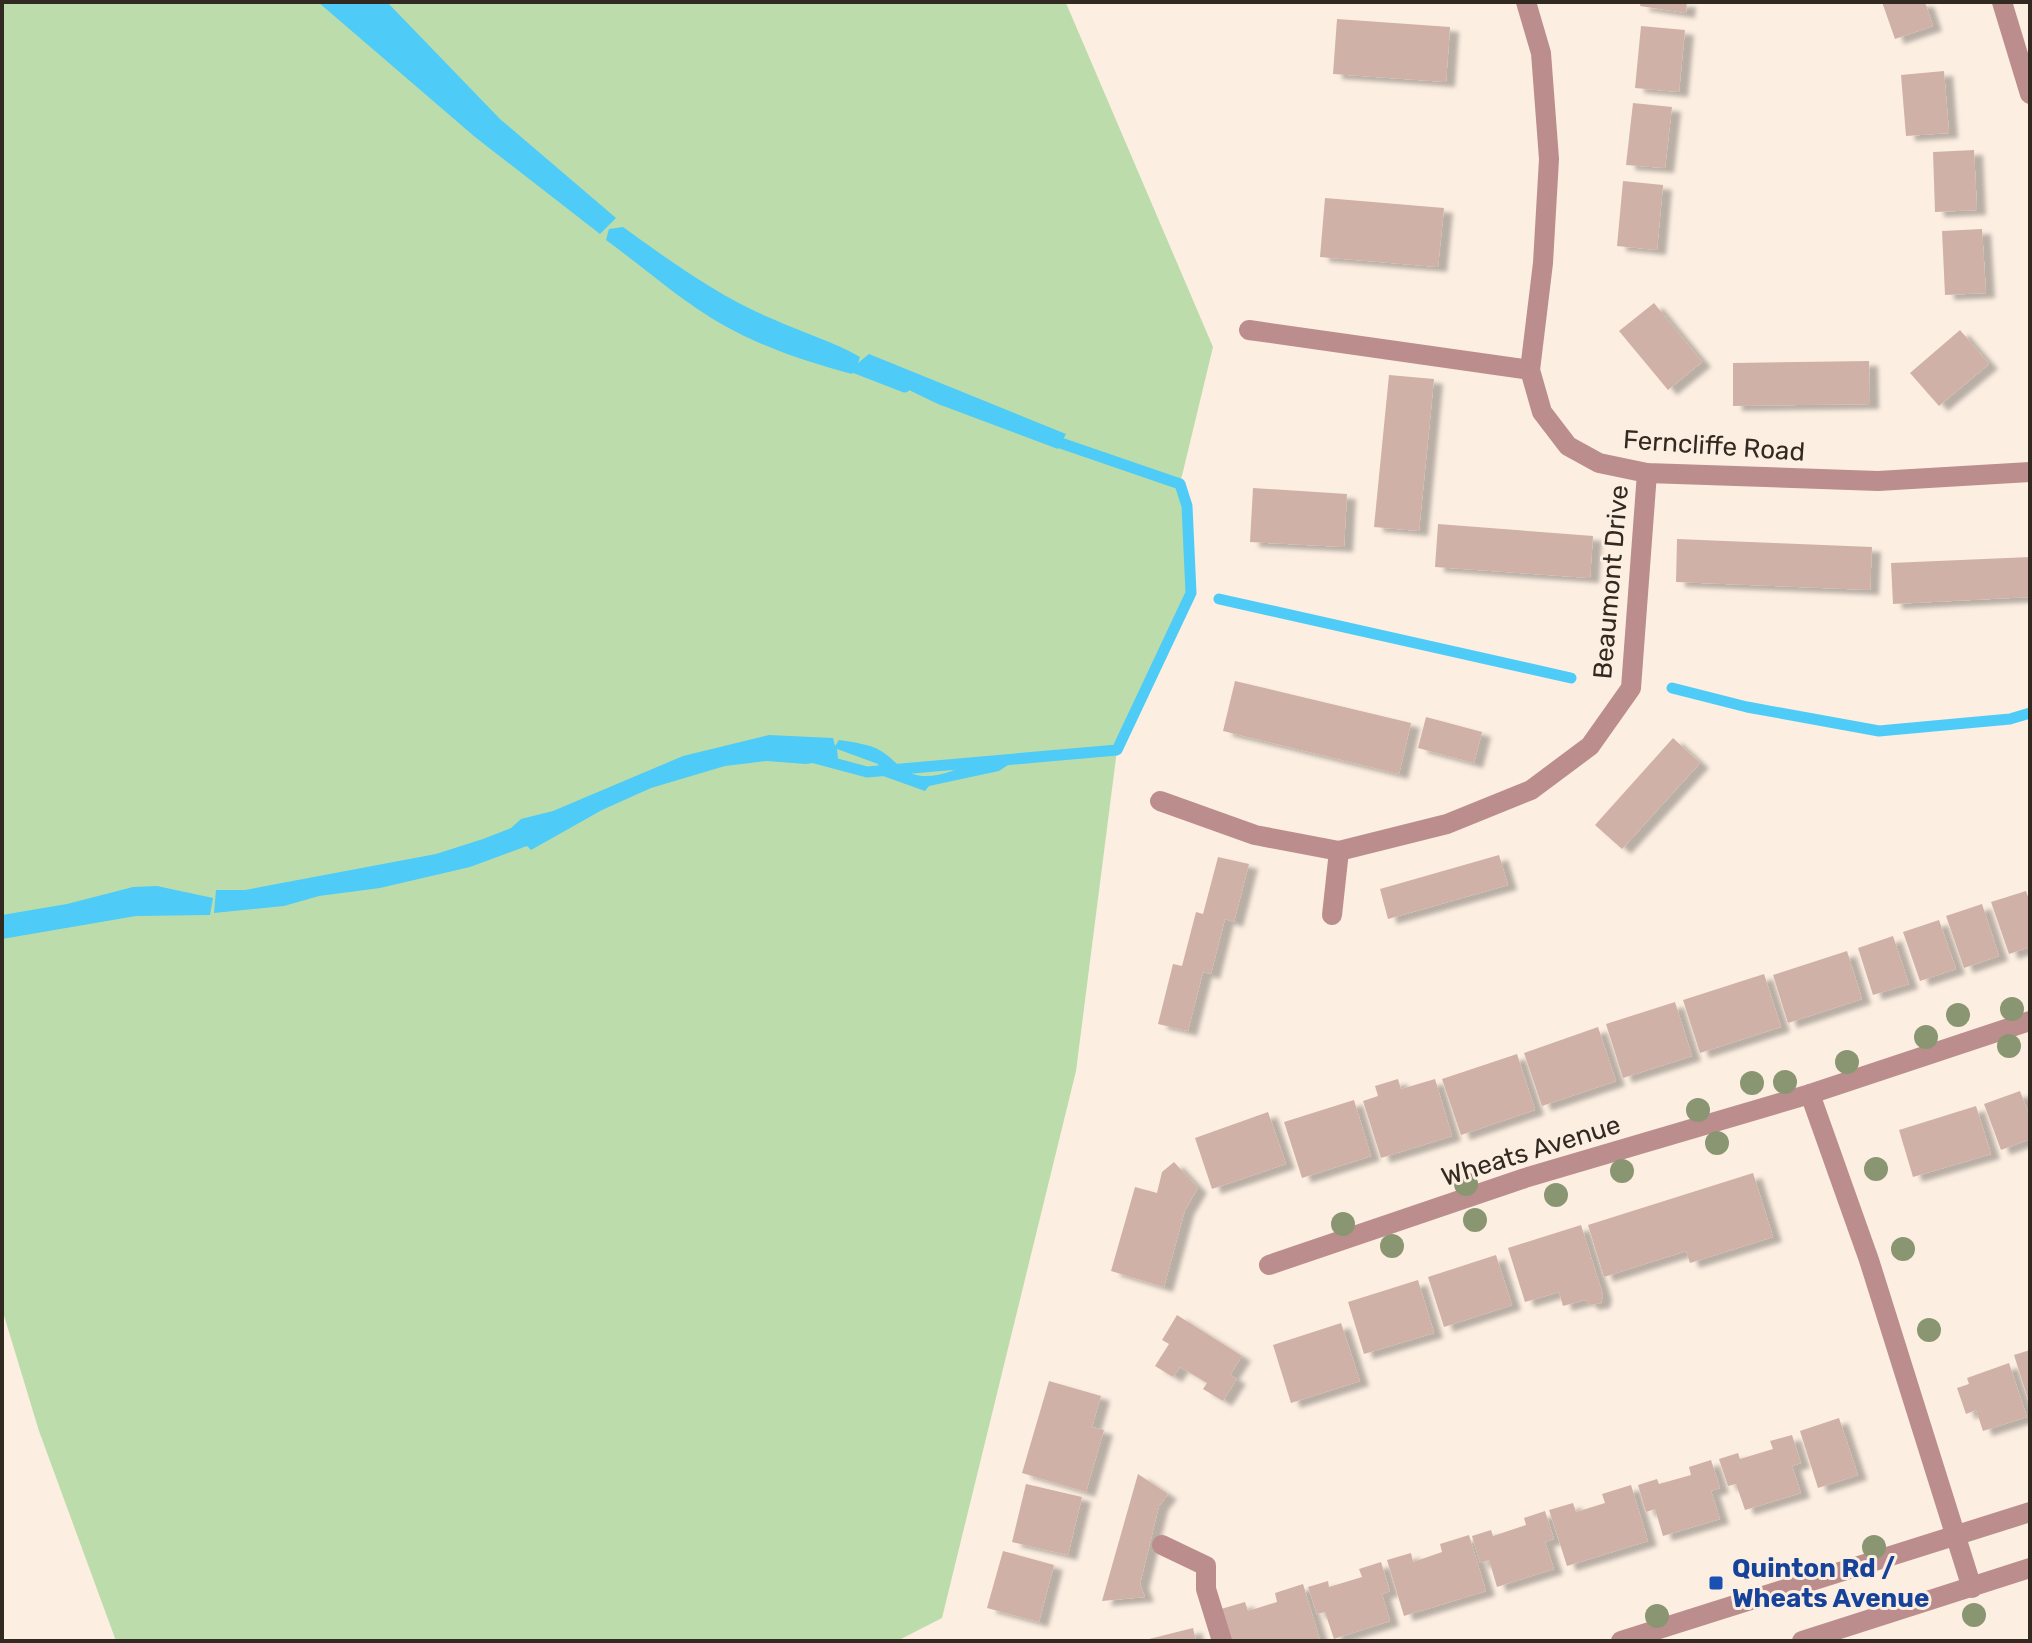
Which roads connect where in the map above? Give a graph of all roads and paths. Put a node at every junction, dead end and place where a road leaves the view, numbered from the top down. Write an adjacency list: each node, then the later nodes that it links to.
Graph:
1 (1526, 2): 5 (street, Ferncliffe Road)
2 (2002, 2): 3 (street)
3 (2030, 94)
4 (1249, 330): 5 (street)
5 (1530, 370): 7 (street, Ferncliffe Road)
6 (2030, 472): 7 (street, Ferncliffe Road)
7 (1647, 473): 9 (street, Beaumont Drive)
8 (1160, 801): 9 (street, Beaumont Drive)
9 (1339, 851): 10 (street)
10 (1332, 915)
11 (2030, 1021): 12 (street, Wheats Avenue)
12 (1810, 1094): 13 (street, Wheats Avenue); 15 (street)
13 (1269, 1265)
14 (2030, 1512): 15 (street)
15 (1956, 1538): 18 (street); 20 (street)
16 (1162, 1545): 19 (street)
17 (2030, 1568): 18 (street)
18 (1972, 1588): 21 (street)
19 (1222, 1641)
20 (1621, 1641)
21 (1802, 1641)

